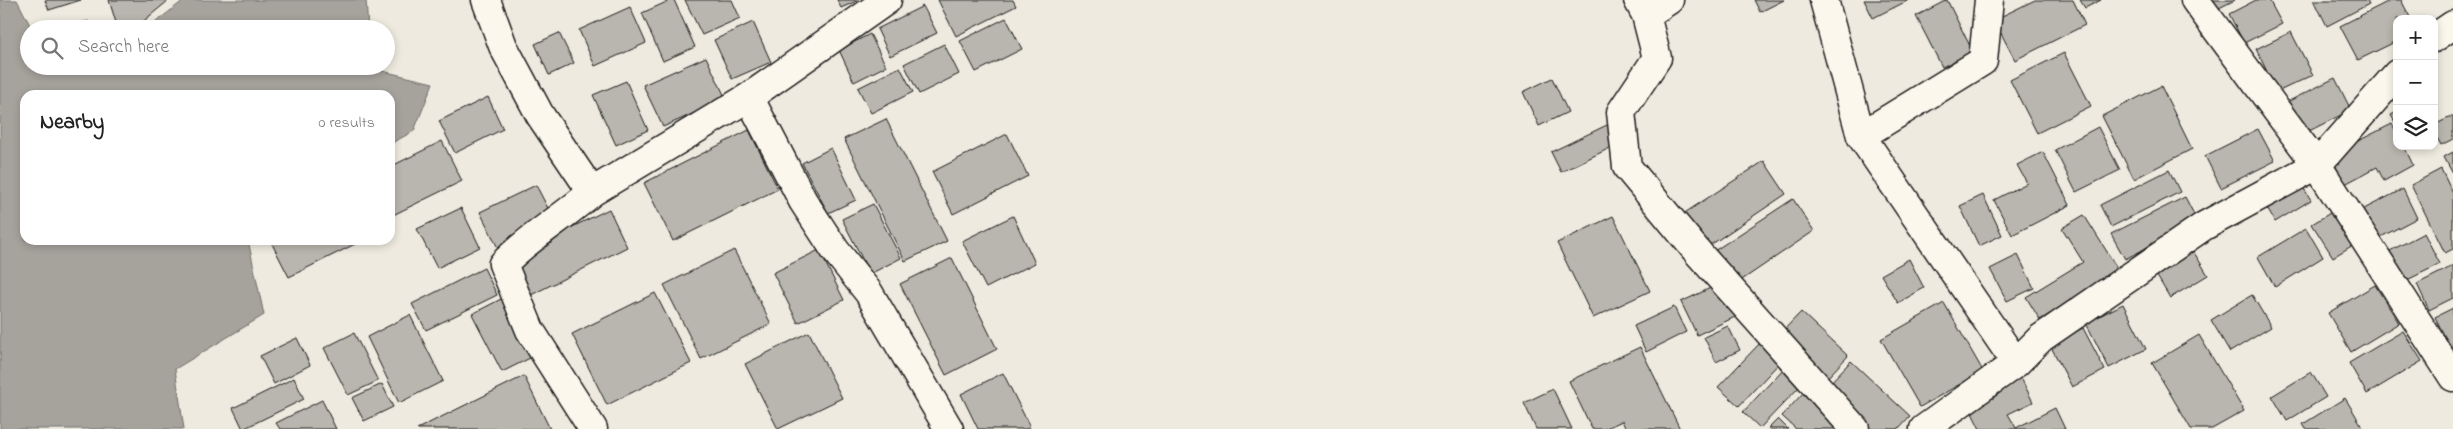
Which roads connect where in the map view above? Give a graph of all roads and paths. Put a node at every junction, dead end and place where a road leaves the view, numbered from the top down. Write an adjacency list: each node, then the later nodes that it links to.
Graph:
1 (486, 0): 14 (street)
2 (887, 0): 11 (street)
3 (1669, 0): 7 (street)
4 (1824, 0): 12 (street)
5 (1989, 0): 12 (street)
6 (2195, 0): 13 (street)
7 (1642, 7): 19 (street)
8 (2453, 25): 9 (street)
9 (2438, 35)
10 (2393, 79): 13 (street)
11 (749, 97): 14 (street); 18 (street)
12 (1861, 136): 15 (street)
13 (2317, 165): 15 (street); 16 (street)
14 (592, 192): 17 (street)
15 (2016, 363): 20 (street)
16 (2453, 377)
17 (592, 429)
18 (949, 429)
19 (1855, 429)
20 (1924, 429)

